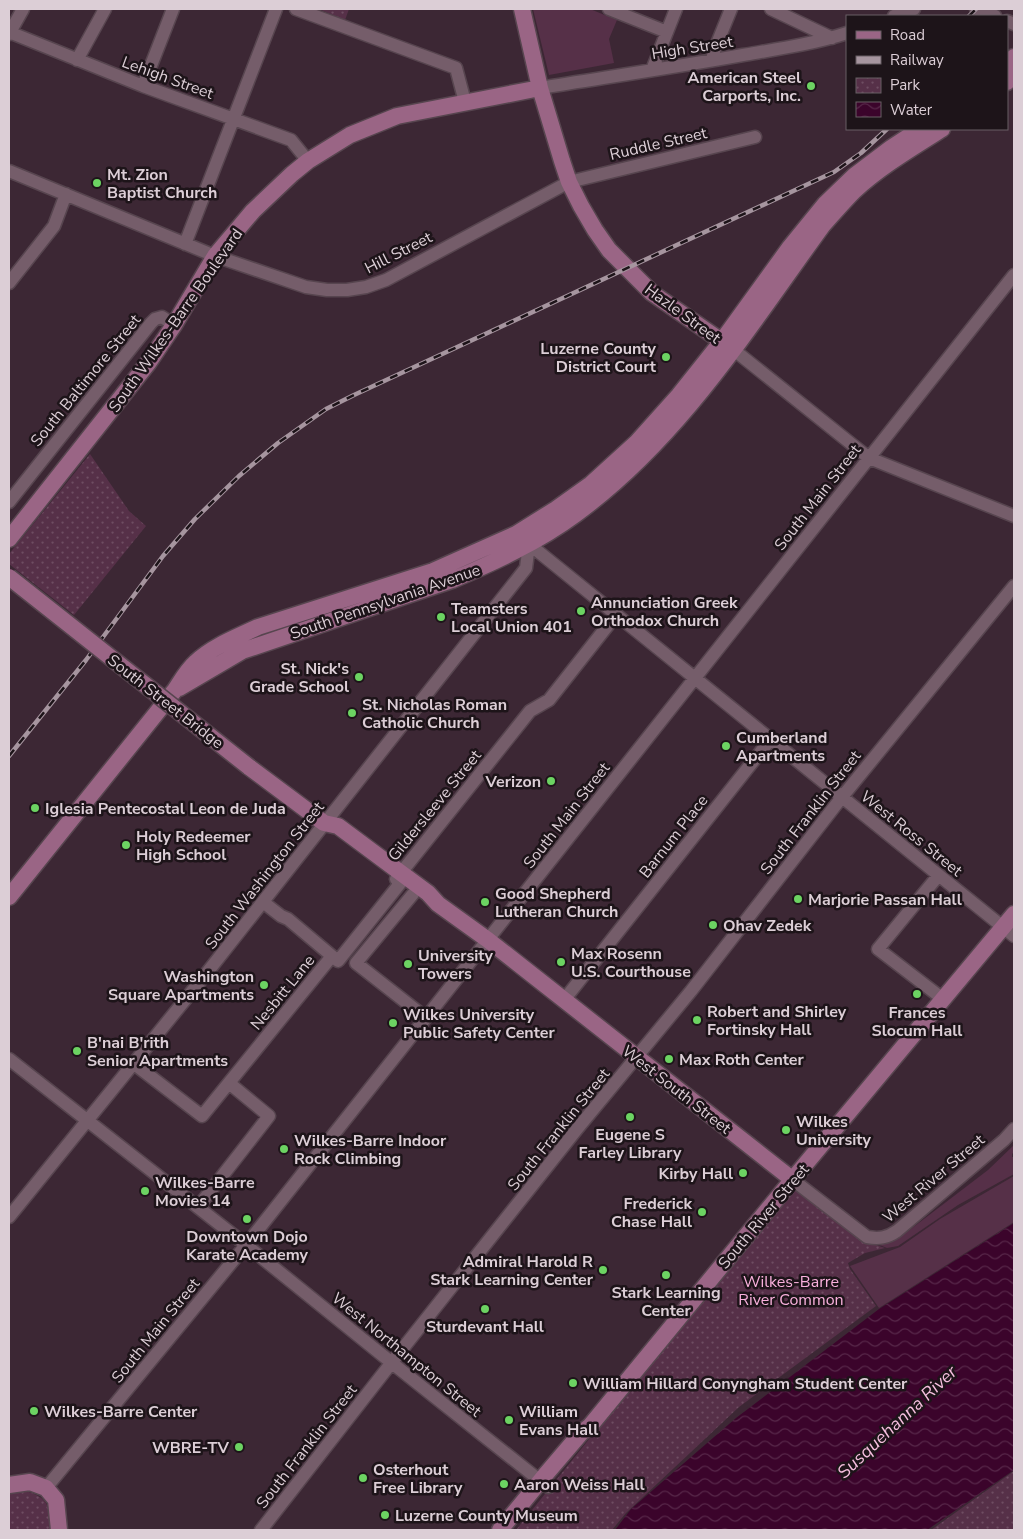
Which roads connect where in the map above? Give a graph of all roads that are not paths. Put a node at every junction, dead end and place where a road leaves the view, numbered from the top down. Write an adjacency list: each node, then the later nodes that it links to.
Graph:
1 (22, 9): 16 (street)
2 (105, 9): 19 (street)
3 (173, 9): 22 (street)
4 (276, 9): 25 (street)
5 (296, 9): 24 (street)
6 (522, 9): 23 (main road, Hazle Street)
7 (609, 9): 15 (street)
8 (676, 9): 15 (street)
9 (731, 9): 20 (street)
10 (771, 9): 18 (street)
11 (914, 9): 13 (street)
12 (976, 9): 14 (street)
13 (897, 15)
14 (992, 15)
15 (667, 32): 21 (street)
16 (9, 33): 19 (street, Lehigh Street)
17 (846, 33): 18 (street, High Street)
18 (832, 38): 20 (street, High Street)
19 (77, 60): 22 (street, Lehigh Street)
20 (712, 60): 21 (street, High Street)
21 (652, 70): 23 (street, High Street)
22 (143, 86): 25 (street, Lehigh Street)
23 (540, 88): 24 (main road, South Wilkes-Barre Boulevard); 31 (main road, Hazle Street)
24 (465, 102): 29 (main road, South Wilkes-Barre Boulevard)
25 (234, 118): 29 (street, Lehigh Street); 33 (street)
26 (918, 130): 38 (main road)
27 (940, 130): 38 (main road)
28 (755, 137): 31 (street, Ruddle Street)
29 (308, 160): 34 (main road, South Wilkes-Barre Boulevard)
30 (9, 171): 32 (street, Hill Street)
31 (569, 182): 34 (street, Hill Street); 38 (main road, Hazle Street)
32 (66, 194): 33 (street, Hill Street); 36 (street)
33 (184, 244): 34 (street, Hill Street)
34 (215, 256): 37 (main road, South Wilkes-Barre Boulevard)
35 (1014, 275): 39 (street, South Main Street)
36 (9, 283)
37 (174, 325): 40 (street, South Baltimore Street); 43 (main road, South Wilkes-Barre Boulevard)
38 (728, 345): 39 (street, Hazle Street); 42 (main road, South Pennsylvania Avenue)
39 (869, 458): 41 (street, Hazle Street); 47 (street, South Main Street)
40 (9, 502)
41 (1014, 516)
42 (523, 539): 46 (street, West Ross Street); 50 (street, South Washington Street); 54 (main road, South Pennsylvania Avenue)
43 (9, 540)
44 (9, 577): 50 (main road, South Street Bridge, bridge)
45 (1014, 586): 49 (street, South Franklin Street)
46 (616, 615): 47 (street, West Ross Street); 52 (street, Gildersleeve Street)
47 (695, 679): 48 (street, West Ross Street); 59 (street, South Main Street)
48 (770, 740): 49 (street, West Ross Street); 61 (street, Barnum Place)
49 (842, 797): 51 (street, West Ross Street); 64 (street, South Franklin Street)
50 (324, 823): 52 (main road, South Street Bridge); 55 (street, South Washington Street)
51 (938, 876): 58 (street, West Ross Street); 62 (street)
52 (400, 878): 53 (main road); 56 (main road); 60 (street, Nesbitt Lane)
53 (413, 894): 56 (main road); 63 (street)
54 (9, 897)
55 (263, 902): 60 (street); 66 (street, South Washington Street)
56 (438, 904): 59 (main road, West South Street)
57 (1014, 914): 58 (main road, South River Street)
58 (1009, 932): 62 (main road, South River Street)
59 (488, 940): 61 (main road, West South Street); 63 (street, South Main Street)
60 (332, 956): 67 (street, Nesbitt Lane)
61 (564, 1000): 64 (main road, West South Street)
62 (943, 1000): 70 (main road, South River Street)
63 (426, 1018): 74 (street, South Main Street)
64 (636, 1057): 70 (main road, West South Street); 75 (street, South Franklin Street)
65 (9, 1059): 68 (street, West Northampton Street)
66 (133, 1063): 67 (street, Nesbitt Lane); 68 (street, South Washington Street)
67 (230, 1083): 71 (street)
68 (87, 1121): 71 (street, West Northampton Street); 72 (street, South Washington Street)
69 (1014, 1129): 73 (street, West River Street)
70 (793, 1180): 73 (street, West South Street); 77 (main road, South River Street)
71 (198, 1207): 74 (street, West Northampton Street)
72 (9, 1218)
73 (867, 1237)
74 (246, 1245): 75 (street, West Northampton Street); 78 (street, South Main Street)
75 (392, 1363): 77 (street, West Northampton Street); 80 (street, South Franklin Street)
76 (9, 1484): 78 (main road)
77 (544, 1484): 81 (main road, South River Street); 82 (main road, South River Street)
78 (46, 1488): 79 (main road)
79 (59, 1530)
80 (260, 1530)
81 (500, 1530)
82 (513, 1530)

